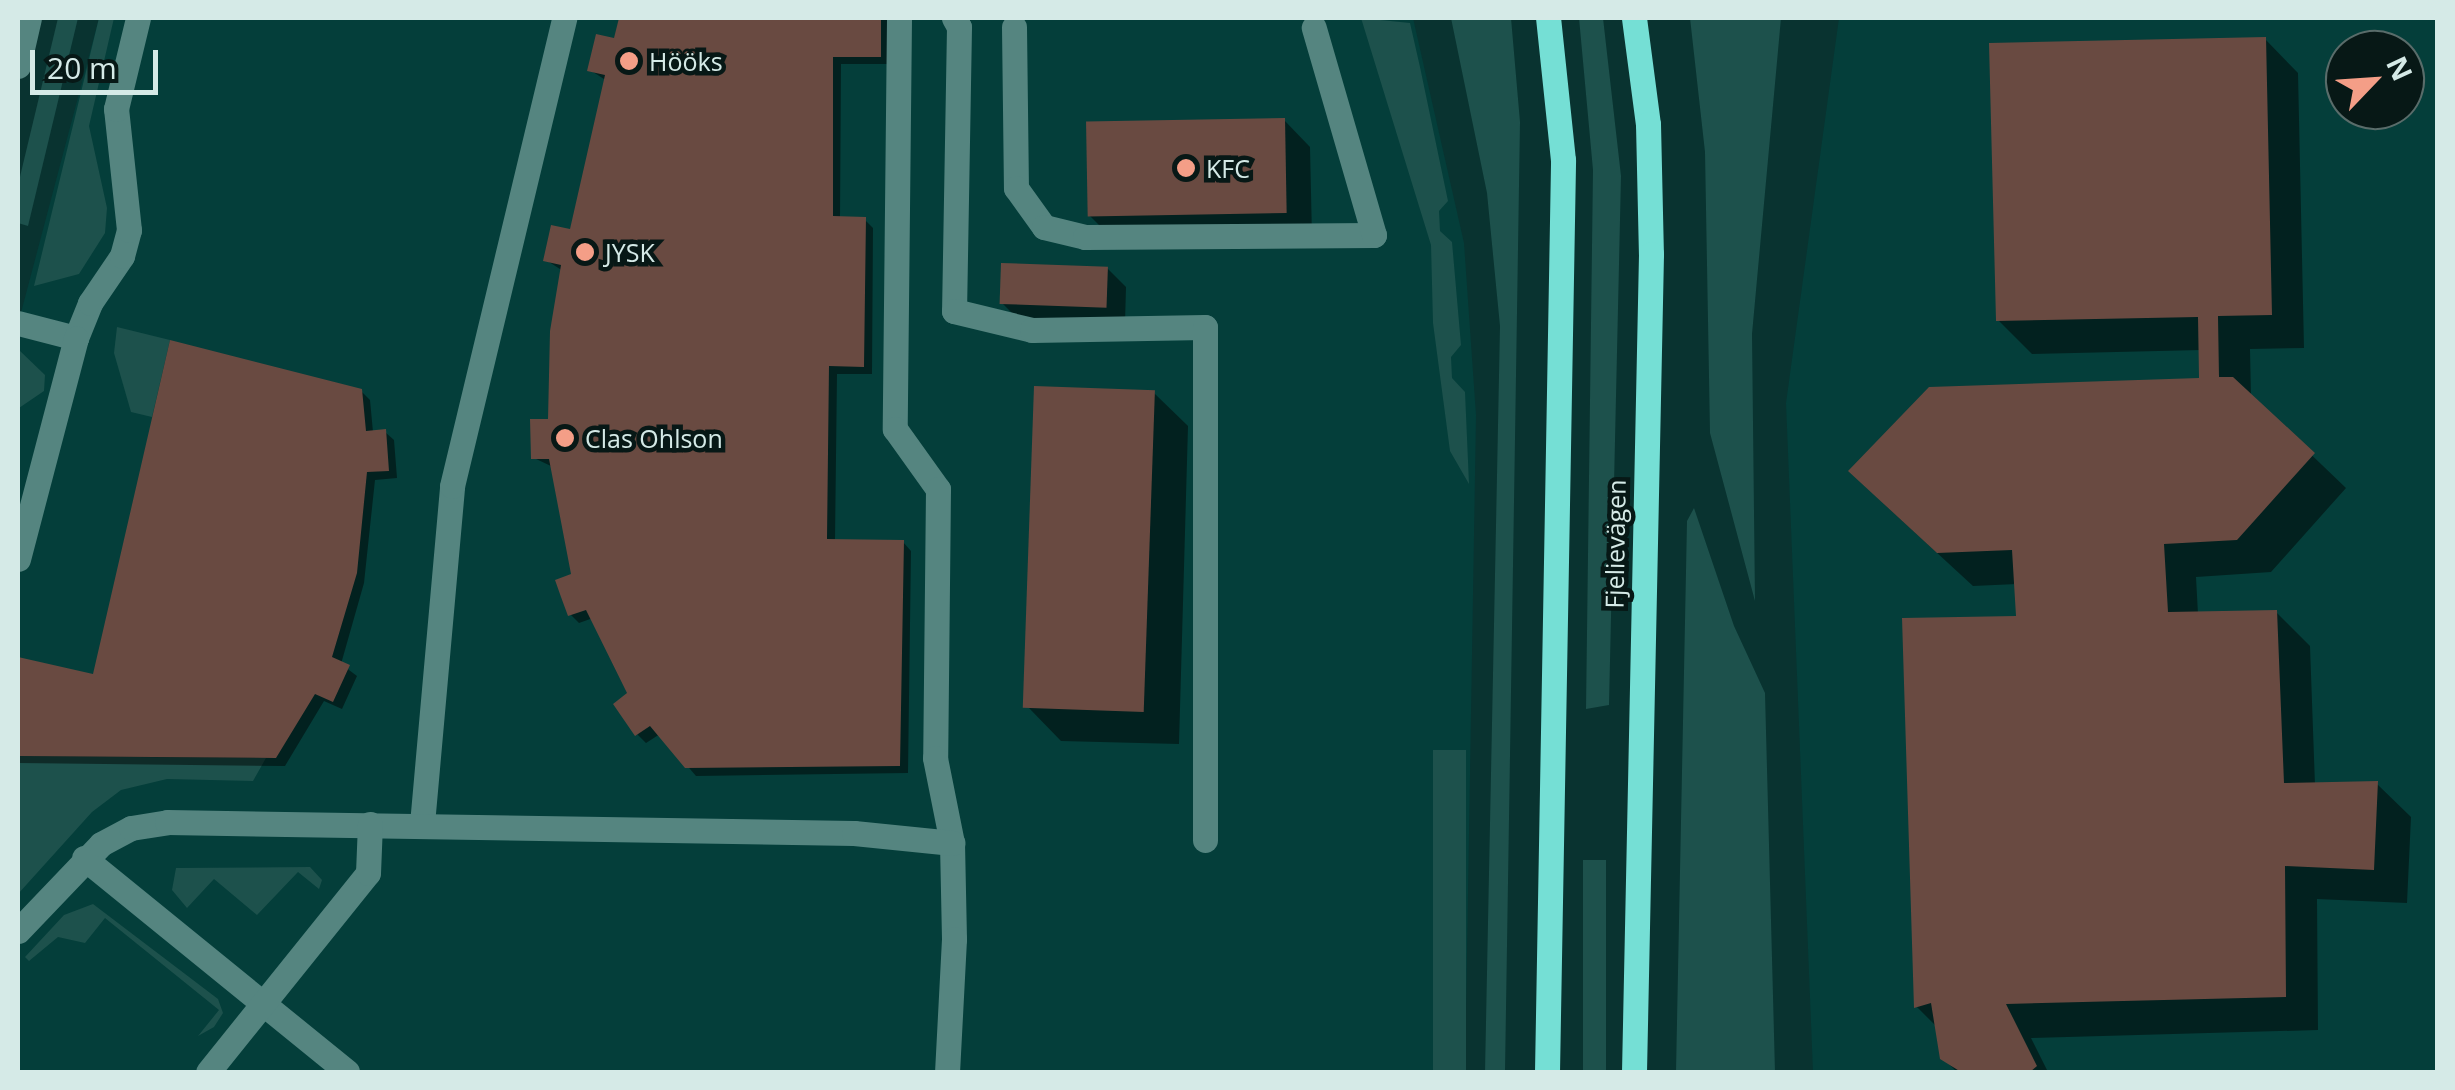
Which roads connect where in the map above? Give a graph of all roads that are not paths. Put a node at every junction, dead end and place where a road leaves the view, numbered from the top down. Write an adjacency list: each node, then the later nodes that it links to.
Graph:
1 (30, 18): 10 (street)
2 (138, 18): 12 (street)
3 (564, 18): 15 (street)
4 (899, 18): 17 (street)
5 (954, 18): 16 (street)
6 (1548, 18): 24 (main road)
7 (1634, 18): 25 (main road, Fjelievägen)
8 (1014, 27): 9 (street)
9 (1314, 28)
10 (18, 66)
11 (18, 323): 12 (street)
12 (76, 338): 13 (street)
13 (18, 559)
14 (370, 824): 15 (street); 18 (street); 20 (street)
15 (422, 824): 17 (street)
16 (1205, 840)
17 (952, 843): 23 (street)
18 (84, 858): 19 (street); 20 (street)
19 (18, 932)
20 (263, 1004): 21 (street); 22 (street)
21 (208, 1072)
22 (347, 1072)
23 (947, 1072)
24 (1547, 1072)
25 (1634, 1072)

